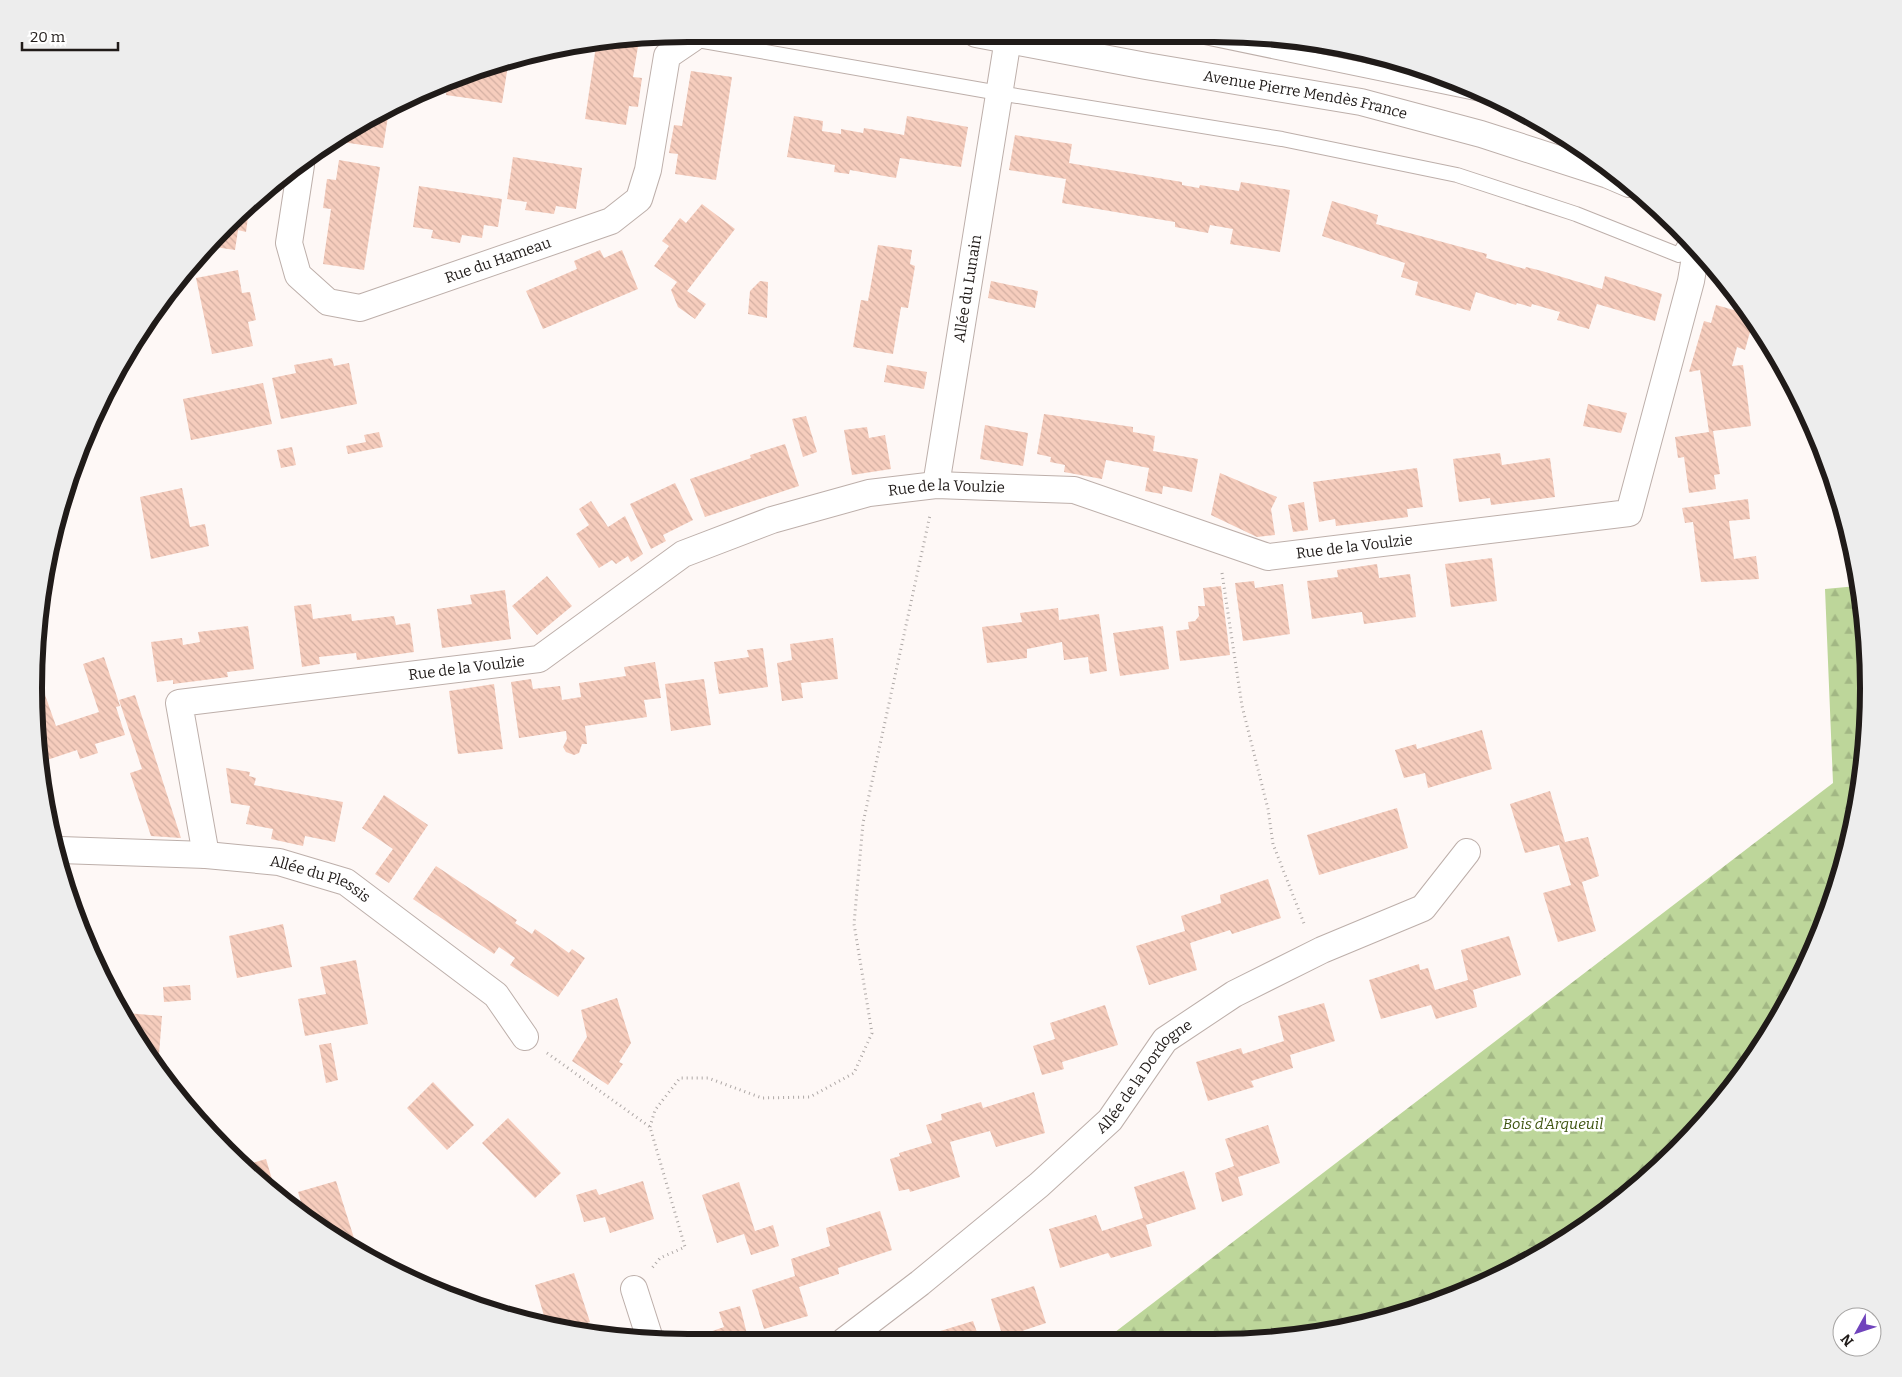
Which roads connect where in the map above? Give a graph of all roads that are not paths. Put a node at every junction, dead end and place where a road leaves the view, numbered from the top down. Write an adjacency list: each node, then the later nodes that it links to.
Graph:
1 (688, 42): 8 (street, Rue du Hameau)
2 (709, 42): 7 (lane)
3 (1007, 42): 7 (street, Allée du Lunain)
4 (1023, 42): 9 (street, Avenue Pierre Mendès France)
5 (1233, 43): 6 (lane)
6 (1449, 88)
7 (998, 93): 10 (lane); 12 (street, Allée du Lunain)
8 (300, 173)
9 (1604, 174)
10 (1684, 247)
11 (1695, 258): 12 (street, Rue de la Voulzie)
12 (936, 485): 15 (street, Rue de la Voulzie)
13 (64, 850): 15 (street, Allée du Plessis)
14 (1467, 852): 19 (street, Allée de la Dordogne)
15 (206, 855): 16 (street, Allée du Plessis)
16 (525, 1037)
17 (634, 1289): 18 (street)
18 (648, 1333)
19 (852, 1334)

